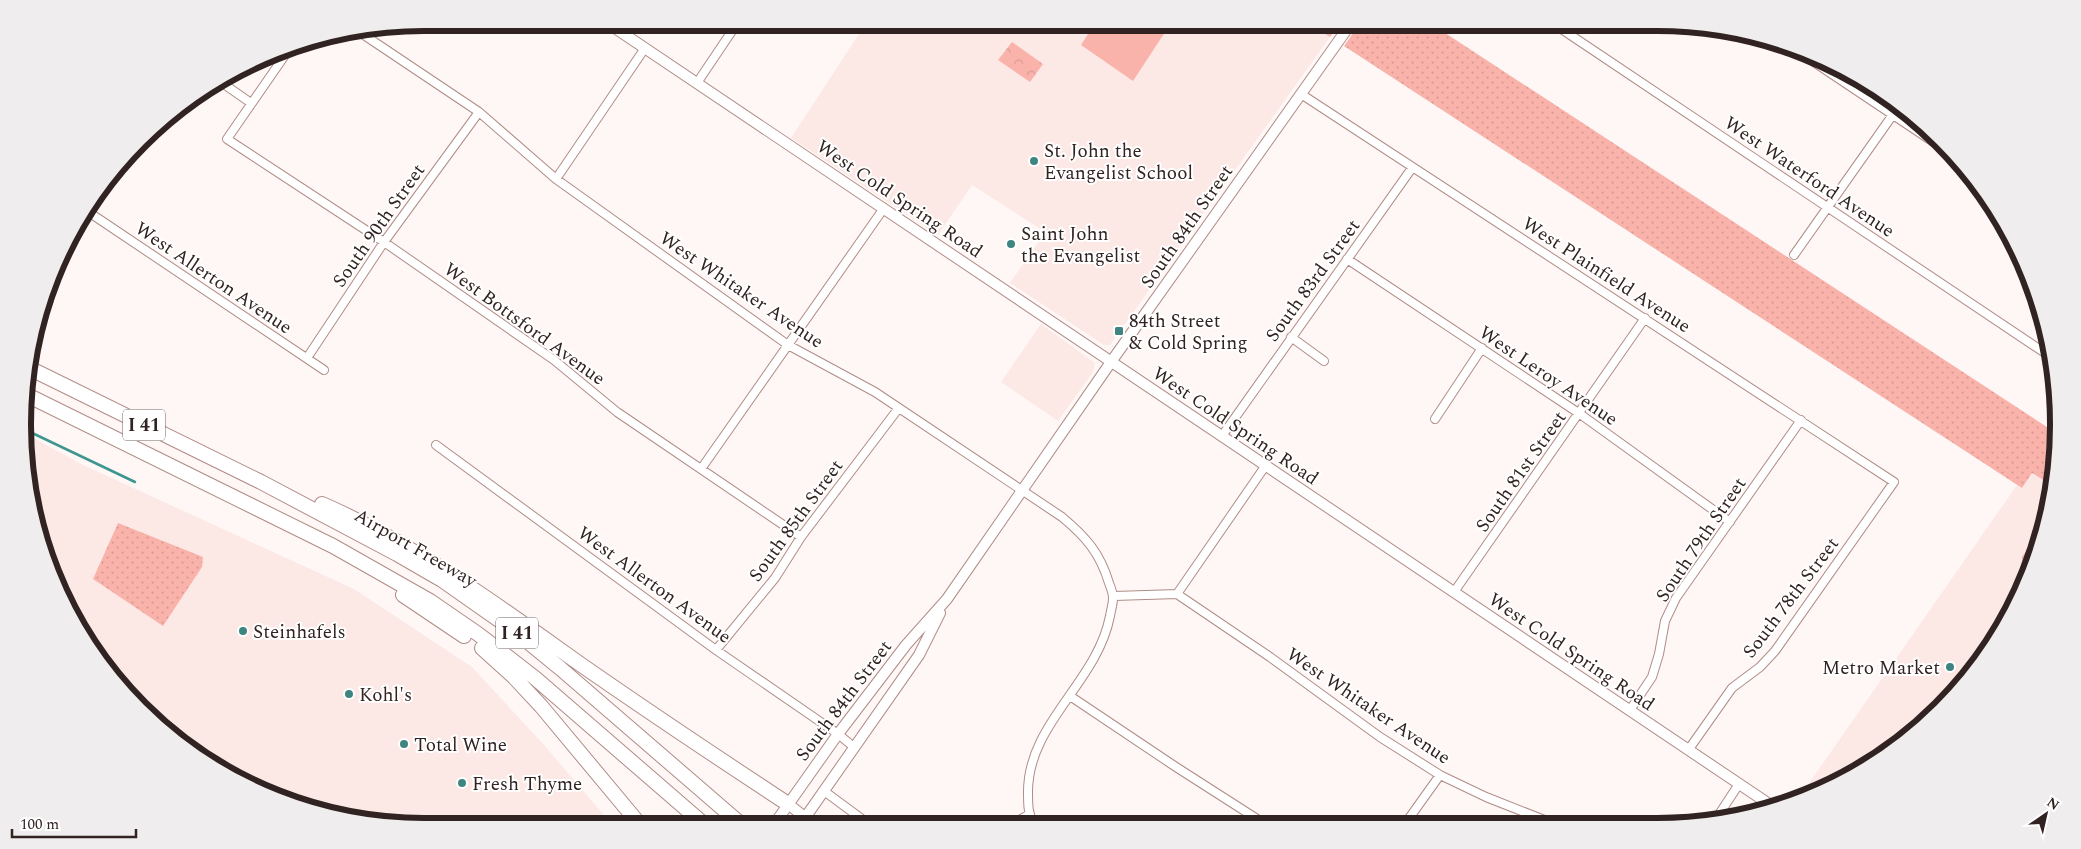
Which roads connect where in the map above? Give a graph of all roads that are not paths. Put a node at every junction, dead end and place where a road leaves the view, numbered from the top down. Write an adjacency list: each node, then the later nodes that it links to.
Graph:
1 (732, 31): 9 (street)
2 (1346, 31): 11 (street, South 84th Street)
3 (1564, 31): 18 (street, West Waterford Avenue)
4 (620, 32): 6 (street, West Cold Spring Road)
5 (365, 36): 13 (street, West Whitaker Avenue)
6 (645, 48): 9 (street, West Cold Spring Road); 17 (street)
7 (283, 58): 12 (street)
8 (1828, 71): 14 (street)
9 (697, 83): 19 (street, West Cold Spring Road)
10 (226, 85): 12 (street)
11 (1301, 94): 16 (street, West Plainfield Avenue); 31 (street, South 84th Street)
12 (251, 102): 21 (street, West Bottsford Avenue)
13 (479, 112): 17 (street, West Whitaker Avenue); 21 (street, South 90th Street)
14 (1893, 114): 15 (street); 18 (street)
15 (1920, 132)
16 (1412, 168): 23 (street, South 83rd Street); 24 (street, West Plainfield Avenue)
17 (556, 179): 26 (street, West Whitaker Avenue)
18 (1828, 207): 22 (street); 28 (street, West Waterford Avenue)
19 (884, 208): 26 (street); 31 (street, West Cold Spring Road)
20 (92, 215): 29 (street, West Allerton Avenue)
21 (384, 242): 29 (street, South 90th Street); 42 (street, West Bottsford Avenue)
22 (1794, 255)
23 (1347, 259): 25 (street, South 83rd Street); 27 (street, West Leroy Avenue)
24 (1645, 318): 36 (street, South 81st Street); 38 (street, West Plainfield Avenue)
25 (1291, 337): 30 (street); 39 (street, South 83rd Street)
26 (788, 345): 35 (street, West Whitaker Avenue); 42 (street)
27 (1482, 348): 36 (street, West Leroy Avenue); 37 (street)
28 (2043, 351)
29 (307, 358): 32 (street, West Allerton Avenue)
30 (1324, 361)
31 (1111, 362): 39 (street, West Cold Spring Road); 45 (street, South 84th Street)
32 (324, 370)
33 (35, 371): 43 (highway, Airport Freeway / I 41)
34 (32, 398): 48 (highway, Airport Freeway / I 41)
35 (898, 408): 45 (street, West Whitaker Avenue); 47 (street, South 85th Street)
36 (1580, 414): 46 (street, West Leroy Avenue); 49 (street, South 81st Street)
37 (1435, 419)
38 (1801, 420): 44 (street, West Plainfield Avenue); 46 (street, South 79th Street)
39 (1222, 436): 41 (street, West Cold Spring Road)
40 (436, 445): 53 (street, West Allerton Avenue)
41 (1266, 465): 49 (street, West Cold Spring Road); 50 (street)
42 (701, 469): 47 (street, West Bottsford Avenue)
43 (261, 482): 63 (highway); 68 (highway, Airport Freeway / I 41)
44 (1894, 482): 58 (street, South 78th Street)
45 (1023, 491): 51 (street, West Whitaker Avenue); 52 (street, South 84th Street)
46 (1730, 522): 55 (street, South 79th Street)
47 (801, 537): 53 (street, South 85th Street)
48 (380, 572): 66 (highway); 67 (highway, Airport Freeway / I 41)
49 (1454, 592): 55 (street, West Cold Spring Road)
50 (1177, 594): 51 (street); 59 (street, West Whitaker Avenue)
51 (1114, 596): 54 (street)
52 (947, 599): 56 (street, South 84th Street); 57 (street, South 84th Street)
53 (716, 650): 56 (street, West Allerton Avenue)
54 (1070, 696): 65 (street); 75 (street)
55 (1630, 710): 58 (street, West Cold Spring Road)
56 (838, 734): 57 (street, West Allerton Avenue); 63 (street, South 84th Street)
57 (855, 748): 61 (street, South 84th Street)
58 (1689, 749): 60 (street, West Cold Spring Road)
59 (1440, 775): 76 (street); 77 (street, West Whitaker Avenue)
60 (1740, 784): 62 (street, West Cold Spring Road); 64 (street)
61 (824, 791): 71 (street, South 84th Street); 72 (street)
62 (1766, 802)
63 (788, 804): 69 (street, South 84th Street); 70 (street)
64 (1721, 812)
65 (1028, 815): 73 (street); 74 (street)
66 (635, 818)
67 (697, 818)
68 (734, 818)
69 (778, 818)
70 (800, 818)
71 (806, 818)
72 (861, 818)
73 (1023, 818)
74 (1030, 818)
75 (1256, 818)
76 (1409, 818)
77 (1537, 818)

